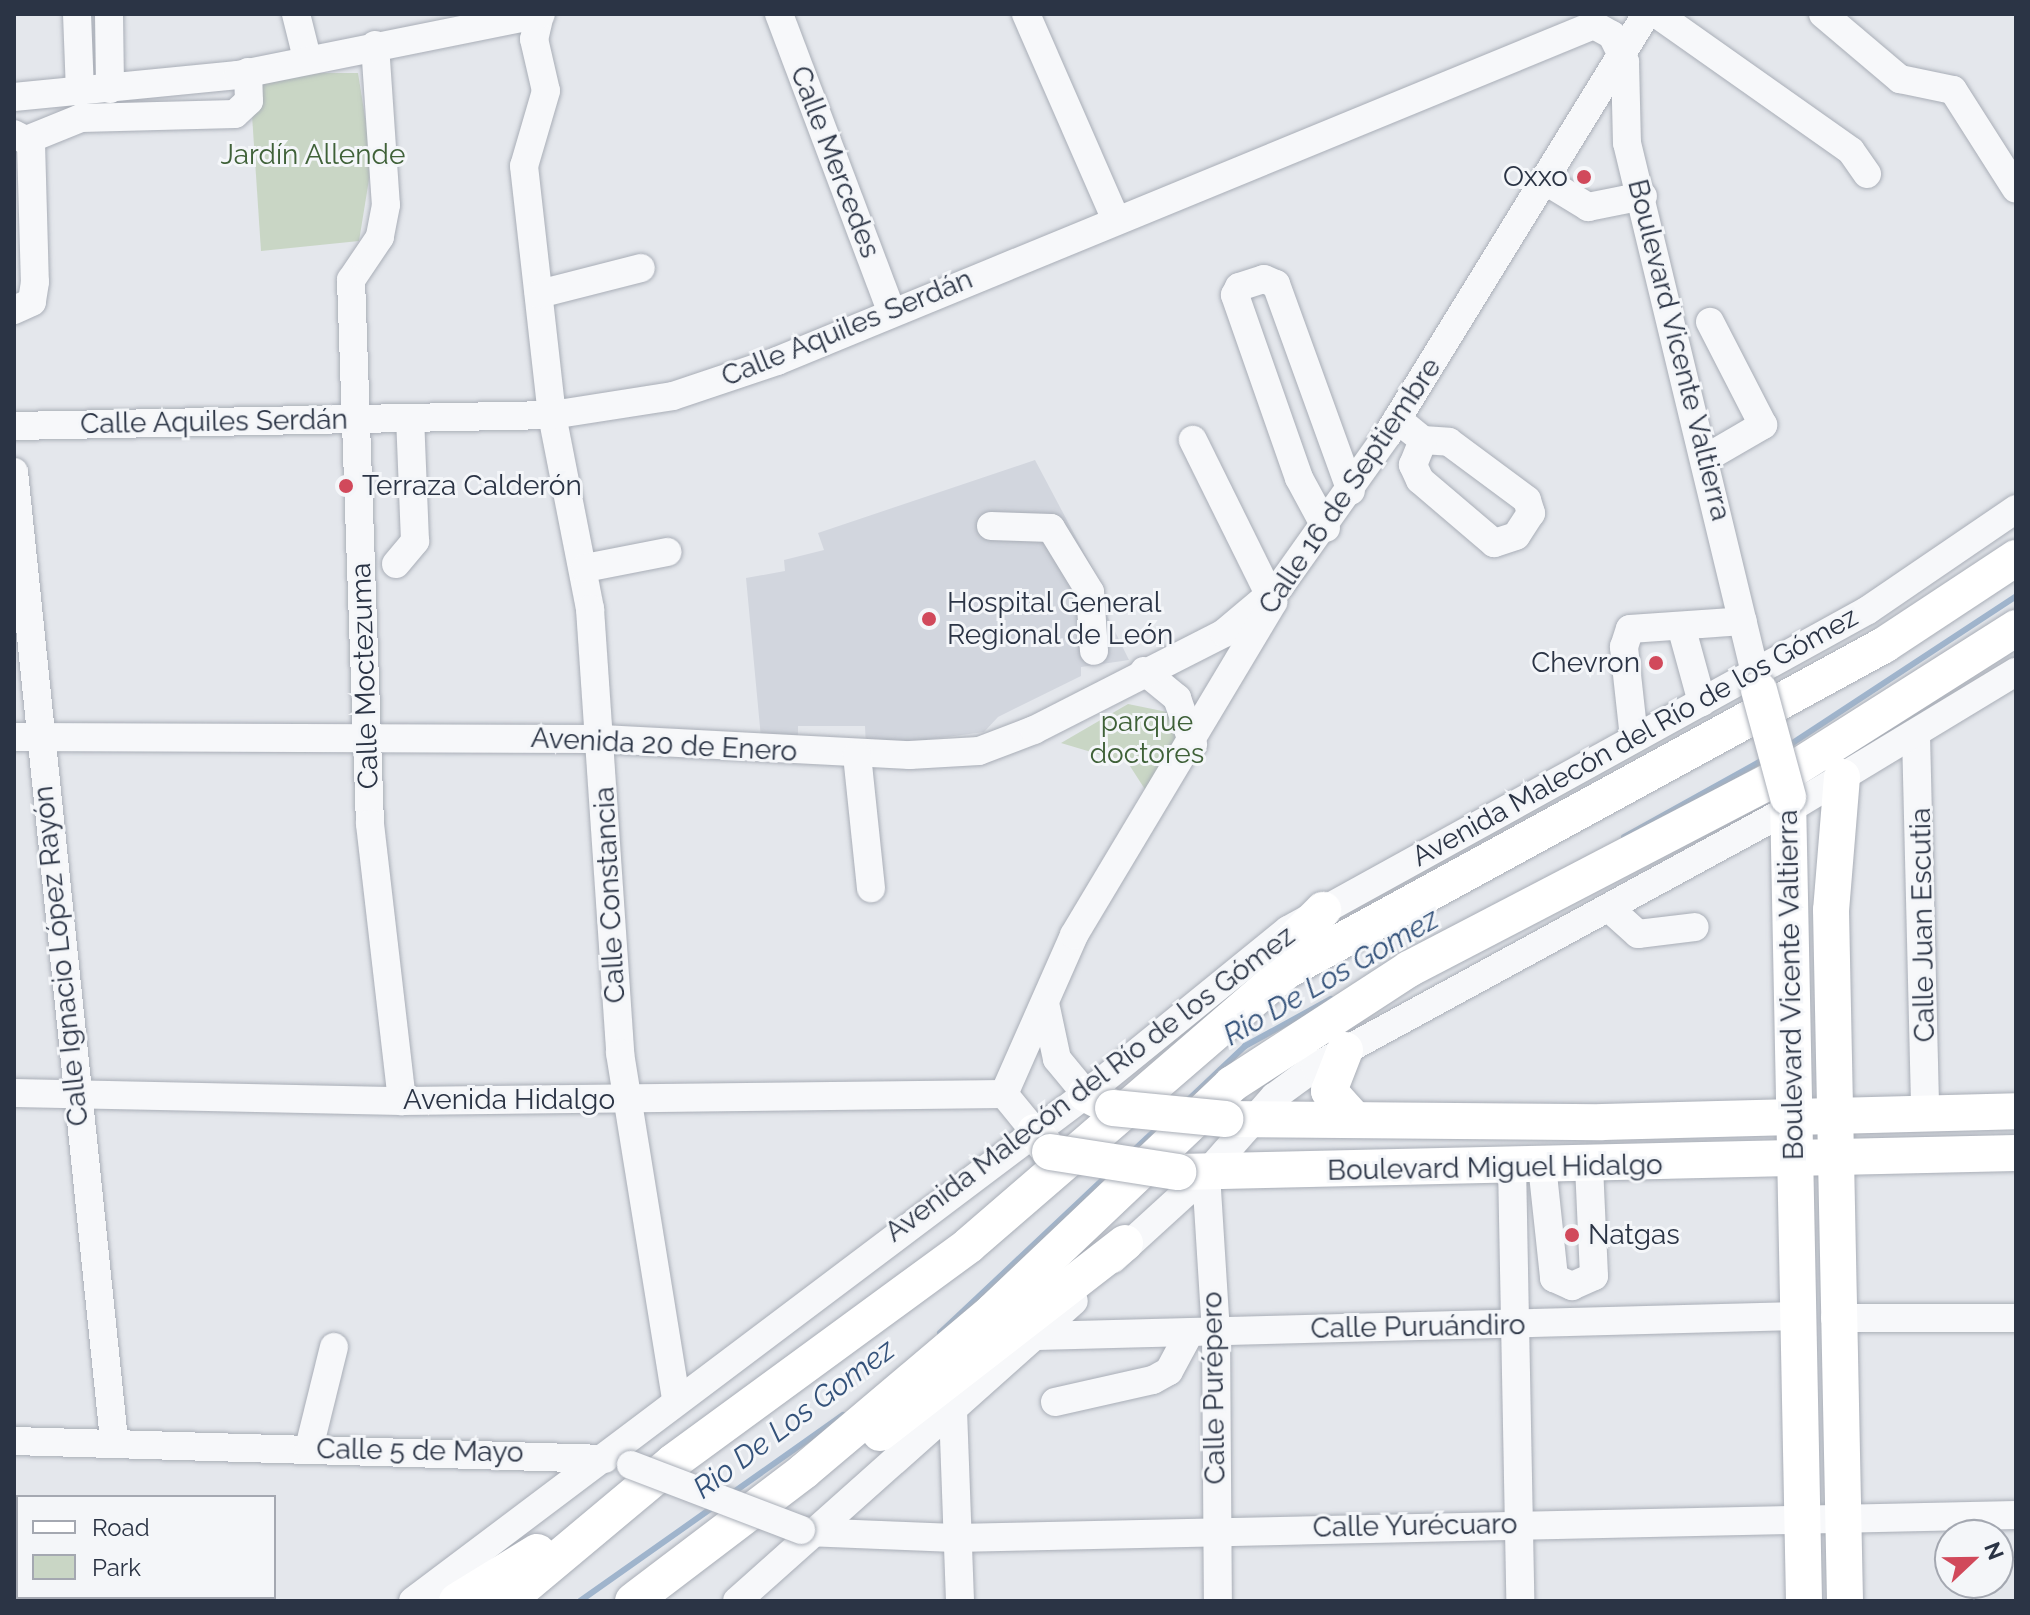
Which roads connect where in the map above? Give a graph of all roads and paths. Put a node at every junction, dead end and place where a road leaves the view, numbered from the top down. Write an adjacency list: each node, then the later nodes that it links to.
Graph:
1 (77, 14): 16 (street)
2 (109, 14): 15 (street)
3 (296, 14): 13 (street)
4 (540, 14): 10 (street); 25 (street, Calle Constancia)
5 (779, 14): 27 (street, Calle Mercedes)
6 (1026, 14): 23 (street)
7 (1646, 14): 12 (street, Calle 16 de Septiembre)
8 (1657, 14): 19 (street)
9 (1823, 14): 21 (street)
10 (446, 23): 11 (street)
11 (375, 45): 13 (street); 32 (street, Calle Moctezuma)
12 (1622, 53): 20 (street, Calle 16 de Septiembre); 22 (street, Boulevard Vicente Valtierra); 23 (street, Calle Aquiles Serdán)
13 (307, 58): 14 (street)
14 (248, 72): 15 (street); 18 (street)
15 (110, 89): 16 (street)
16 (80, 91): 17 (street)
17 (14, 97)
18 (22, 136): 26 (street)
19 (1867, 174)
20 (1544, 180): 22 (street); 31 (street, Calle 16 de Septiembre)
21 (2016, 189)
22 (1643, 196): 36 (street, Boulevard Vicente Valtierra)
23 (1115, 218): 27 (street, Calle Aquiles Serdán)
24 (641, 268): 25 (street)
25 (539, 294): 29 (street, Calle Constancia)
26 (14, 310)
27 (891, 310): 29 (street, Calle Aquiles Serdán)
28 (1710, 322): 36 (street)
29 (552, 415): 30 (street, Calle Aquiles Serdán); 46 (street, Calle Constancia)
30 (410, 418): 32 (street, Calle Aquiles Serdán); 45 (street)
31 (1397, 419): 35 (street); 38 (street, Calle 16 de Septiembre)
32 (355, 420): 33 (street, Calle Aquiles Serdán); 59 (street, Calle Moctezuma)
33 (14, 426)
34 (1193, 440): 48 (street)
35 (1423, 440)
36 (1708, 457): 49 (street, Boulevard Vicente Valtierra)
37 (14, 472): 61 (street, Calle Ignacio López Rayón)
38 (1351, 491): 41 (street, Calle 16 de Septiembre); 41 (street)
39 (2016, 509): 56 (street, Avenida Malecón del Río de los Gómez)
40 (991, 526): 53 (street)
41 (1326, 528): 48 (street, Calle 16 de Septiembre)
42 (2016, 541): 47 (main road)
43 (667, 552): 46 (street)
44 (2016, 558): 47 (main road, Avenida Malecón del Río de los Gómez)
45 (396, 564)
46 (585, 568): 63 (street, Calle Constancia)
47 (1974, 585): 82 (main road, Avenida Malecón del Río de los Gómez)
48 (1272, 595): 54 (street, Avenida 20 de Enero); 64 (street, Calle 16 de Septiembre)
49 (1743, 621): 50 (street); 56 (street, Boulevard Vicente Valtierra)
50 (1681, 626): 58 (street); 62 (street)
51 (2016, 628): 57 (main road)
52 (2016, 648): 57 (main road)
53 (1098, 669): 54 (street, Avenida 20 de Enero); 65 (street, Avenida 20 de Enero)
54 (1144, 671): 64 (street)
55 (2016, 672): 60 (street)
56 (1757, 681): 58 (street, Avenida Malecón del Río de los Gómez); 67 (main road, Boulevard Vicente Valtierra, bridge)
57 (1921, 688): 116 (main road)
58 (1702, 702): 62 (street, Avenida Malecón del Río de los Gómez)
59 (368, 735): 61 (street, Avenida 20 de Enero); 63 (street, Avenida 20 de Enero); 81 (street, Calle Moctezuma)
60 (1916, 735): 66 (street); 84 (street, Calle Juan Escutia)
61 (25, 737): 79 (street, Calle Ignacio López Rayón)
62 (1634, 738): 72 (street, Avenida Malecón del Río de los Gómez)
63 (602, 739): 65 (street, Avenida 20 de Enero); 80 (street, Calle Constancia)
64 (1193, 744): 74 (street, Calle 16 de Septiembre)
65 (857, 755): 70 (street)
66 (1842, 777): 67 (street); 69 (main road, Boulevard Vicente Valtierra)
67 (1790, 803): 68 (main road, Boulevard Vicente Valtierra); 71 (street)
68 (1792, 850): 69 (main road); 90 (main road, Boulevard Vicente Valtierra)
69 (1833, 852): 76 (main road, Boulevard Vicente Valtierra)
70 (871, 888)
71 (1609, 908): 73 (street); 75 (street)
72 (1323, 910): 82 (main road)
73 (1695, 927)
74 (1044, 999): 78 (street, Calle 16 de Septiembre); 82 (street)
75 (1345, 1050): 86 (main road); 88 (street)
76 (1833, 1069): 85 (main road); 89 (main road, Boulevard Vicente Valtierra)
77 (14, 1093): 79 (street, Avenida Hidalgo)
78 (1004, 1094): 80 (street, Avenida Hidalgo); 91 (street)
79 (78, 1097): 81 (street, Avenida Hidalgo); 112 (street, Calle Ignacio López Rayón)
80 (627, 1100): 81 (street, Avenida Hidalgo); 109 (street, Calle Constancia)
81 (402, 1101)
82 (1110, 1102): 88 (main road, Boulevard Miguel Hidalgo, bridge); 91 (street, Avenida Malecón del Río de los Gómez); 120 (main road, Avenida Malecón del Río de los Gómez)
83 (2016, 1111): 84 (main road, Boulevard Miguel Hidalgo)
84 (1925, 1116): 85 (main road, Boulevard Miguel Hidalgo)
85 (1887, 1117): 89 (main road, Boulevard Miguel Hidalgo)
86 (1355, 1120): 88 (main road, Boulevard Miguel Hidalgo); 90 (main road, Boulevard Miguel Hidalgo)
87 (2016, 1121): 89 (street)
88 (1241, 1122): 90 (street); 98 (street)
89 (1833, 1139): 90 (main road, Boulevard Miguel Hidalgo); 92 (street); 94 (main road, Boulevard Miguel Hidalgo); 99 (main road, Boulevard Vicente Valtierra)
90 (1794, 1140): 95 (main road, Boulevard Miguel Hidalgo); 98 (street); 101 (main road, Boulevard Vicente Valtierra)
91 (1042, 1142): 98 (main road, Boulevard Miguel Hidalgo, bridge); 109 (street, Avenida Malecón del Río de los Gómez)
92 (2016, 1142)
93 (2016, 1153): 94 (main road, Boulevard Miguel Hidalgo)
94 (1897, 1155): 99 (main road)
95 (1750, 1163): 96 (main road, Boulevard Miguel Hidalgo); 101 (main road)
96 (1589, 1164): 97 (main road, Boulevard Miguel Hidalgo); 97 (street)
97 (1527, 1165): 98 (main road, Boulevard Miguel Hidalgo); 105 (street)
98 (1202, 1168): 100 (street); 106 (street, Calle Purépero)
99 (1833, 1222): 103 (main road, Boulevard Vicente Valtierra)
100 (1125, 1243): 107 (street); 116 (main road)
101 (1798, 1247): 102 (main road, Boulevard Vicente Valtierra)
102 (1798, 1316): 105 (street, Calle Puruándiro); 118 (main road, Boulevard Vicente Valtierra)
103 (1835, 1318): 104 (street); 119 (main road, Boulevard Vicente Valtierra)
104 (2016, 1318)
105 (1520, 1325): 106 (street, Calle Puruándiro); 121 (street)
106 (1203, 1331): 107 (street, Calle Puruándiro); 110 (street); 122 (street, Calle Purépero)
107 (1037, 1336): 111 (street)
108 (334, 1347): 114 (street)
109 (676, 1399): 115 (street, Avenida Malecón del Río de los Gómez)
110 (1055, 1402)
111 (953, 1410): 123 (street); 124 (street)
112 (114, 1440): 113 (street, Calle 5 de Mayo); 114 (street, Calle 5 de Mayo)
113 (14, 1441)
114 (309, 1448): 115 (street, Calle 5 de Mayo)
115 (599, 1457): 123 (street, Calle 5 de Mayo, bridge); 126 (street, Avenida Malecón del Río de los Gómez)
116 (804, 1471): 125 (main road)
117 (2016, 1515): 119 (street, Calle Yurécuaro)
118 (1802, 1519): 119 (street, Calle Yurécuaro); 121 (street, Calle Yurécuaro); 135 (main road, Boulevard Vicente Valtierra)
119 (1845, 1521): 136 (main road, Boulevard Vicente Valtierra)
120 (596, 1522): 127 (main road); 128 (main road, Avenida Malecón del Río de los Gómez)
121 (1520, 1524): 122 (street, Calle Yurécuaro); 134 (street)
122 (1217, 1531): 124 (street, Calle Yurécuaro); 133 (street, Calle Purépero)
123 (807, 1533): 124 (street, Calle Yurécuaro); 131 (street)
124 (955, 1538): 132 (street)
125 (704, 1545): 129 (main road); 130 (main road)
126 (413, 1601)
127 (457, 1601)
128 (507, 1601)
129 (633, 1601)
130 (652, 1601)
131 (737, 1601)
132 (960, 1601)
133 (1218, 1601)
134 (1520, 1601)
135 (1804, 1601)
136 (1845, 1601)

